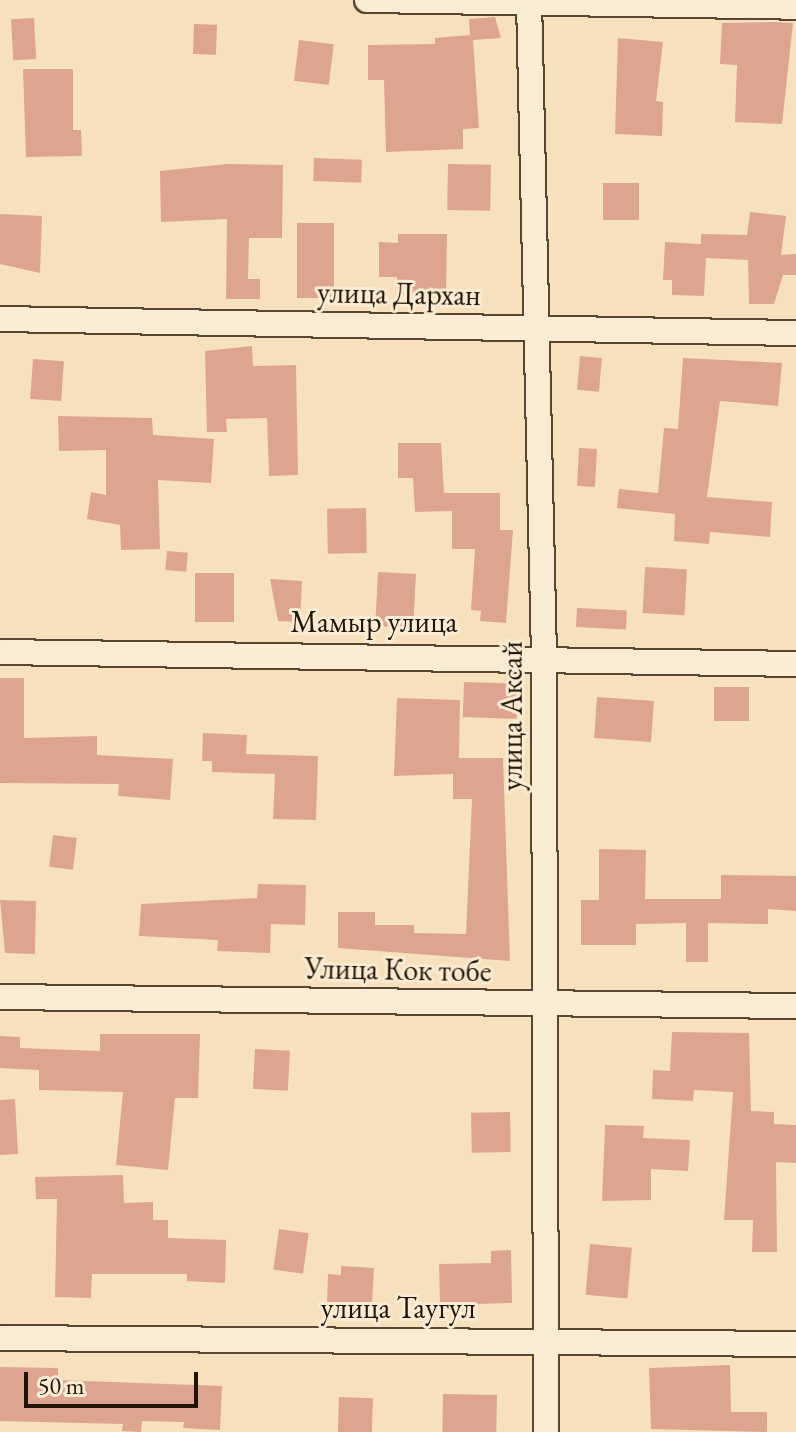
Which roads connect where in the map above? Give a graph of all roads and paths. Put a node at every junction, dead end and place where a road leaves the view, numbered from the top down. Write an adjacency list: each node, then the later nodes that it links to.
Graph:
1 (367, 0): 2 (street)
2 (529, 1): 3 (street); 5 (street, улица Аксай)
3 (796, 7)
4 (0, 319): 5 (street, улица Дархан)
5 (532, 328): 6 (street, улица Дархан); 8 (street, улица Аксай)
6 (796, 333)
7 (0, 652): 8 (street, Мамыр улица)
8 (544, 655): 9 (street, Мамыр улица); 11 (street, улица Аксай)
9 (796, 664)
10 (0, 997): 11 (street, Улица Кок тобе)
11 (544, 1003): 12 (street, Улица Кок тобе); 14 (street, улица Аксай)
12 (796, 1006)
13 (0, 1338): 14 (street, улица Таугул)
14 (546, 1340): 15 (street, улица Таугул); 16 (street, улица Аксай)
15 (796, 1344)
16 (546, 1432)

